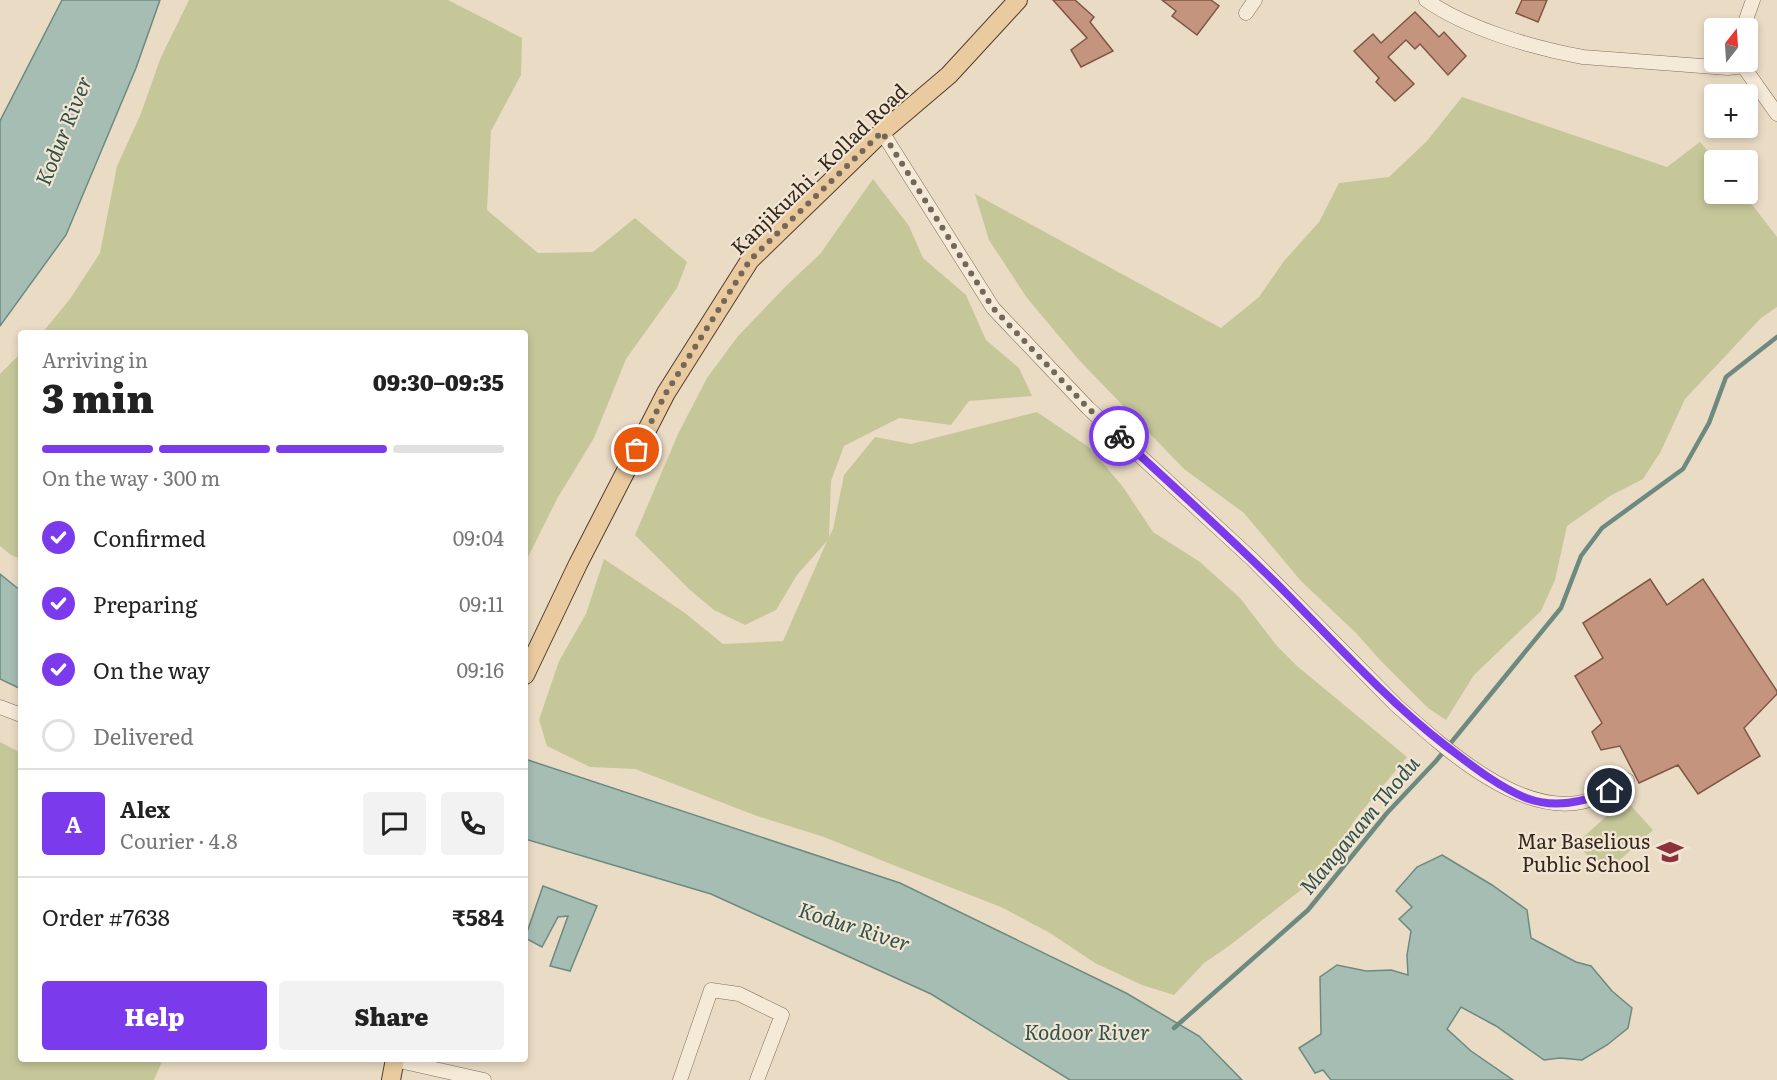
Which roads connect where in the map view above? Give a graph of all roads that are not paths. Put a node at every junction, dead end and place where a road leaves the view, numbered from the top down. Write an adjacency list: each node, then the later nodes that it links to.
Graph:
1 (1018, 0): 10 (main road, Kanjikuzhi - Kollad Road)
2 (1255, 0): 5 (street)
3 (1426, 0): 7 (street)
4 (1753, 0): 6 (street)
5 (1246, 13)
6 (1747, 18)
7 (1704, 66)
8 (1748, 72): 9 (street)
9 (1777, 114)
10 (882, 132): 11 (main road, Kanjikuzhi - Kollad Road); 14 (street)
11 (528, 669)
12 (0, 707): 13 (street)
13 (18, 714)
14 (1627, 780)
15 (395, 1062): 17 (main road)
16 (404, 1062): 18 (street)
17 (391, 1080)
18 (484, 1080)
19 (680, 1080): 20 (street)
20 (757, 1080)

